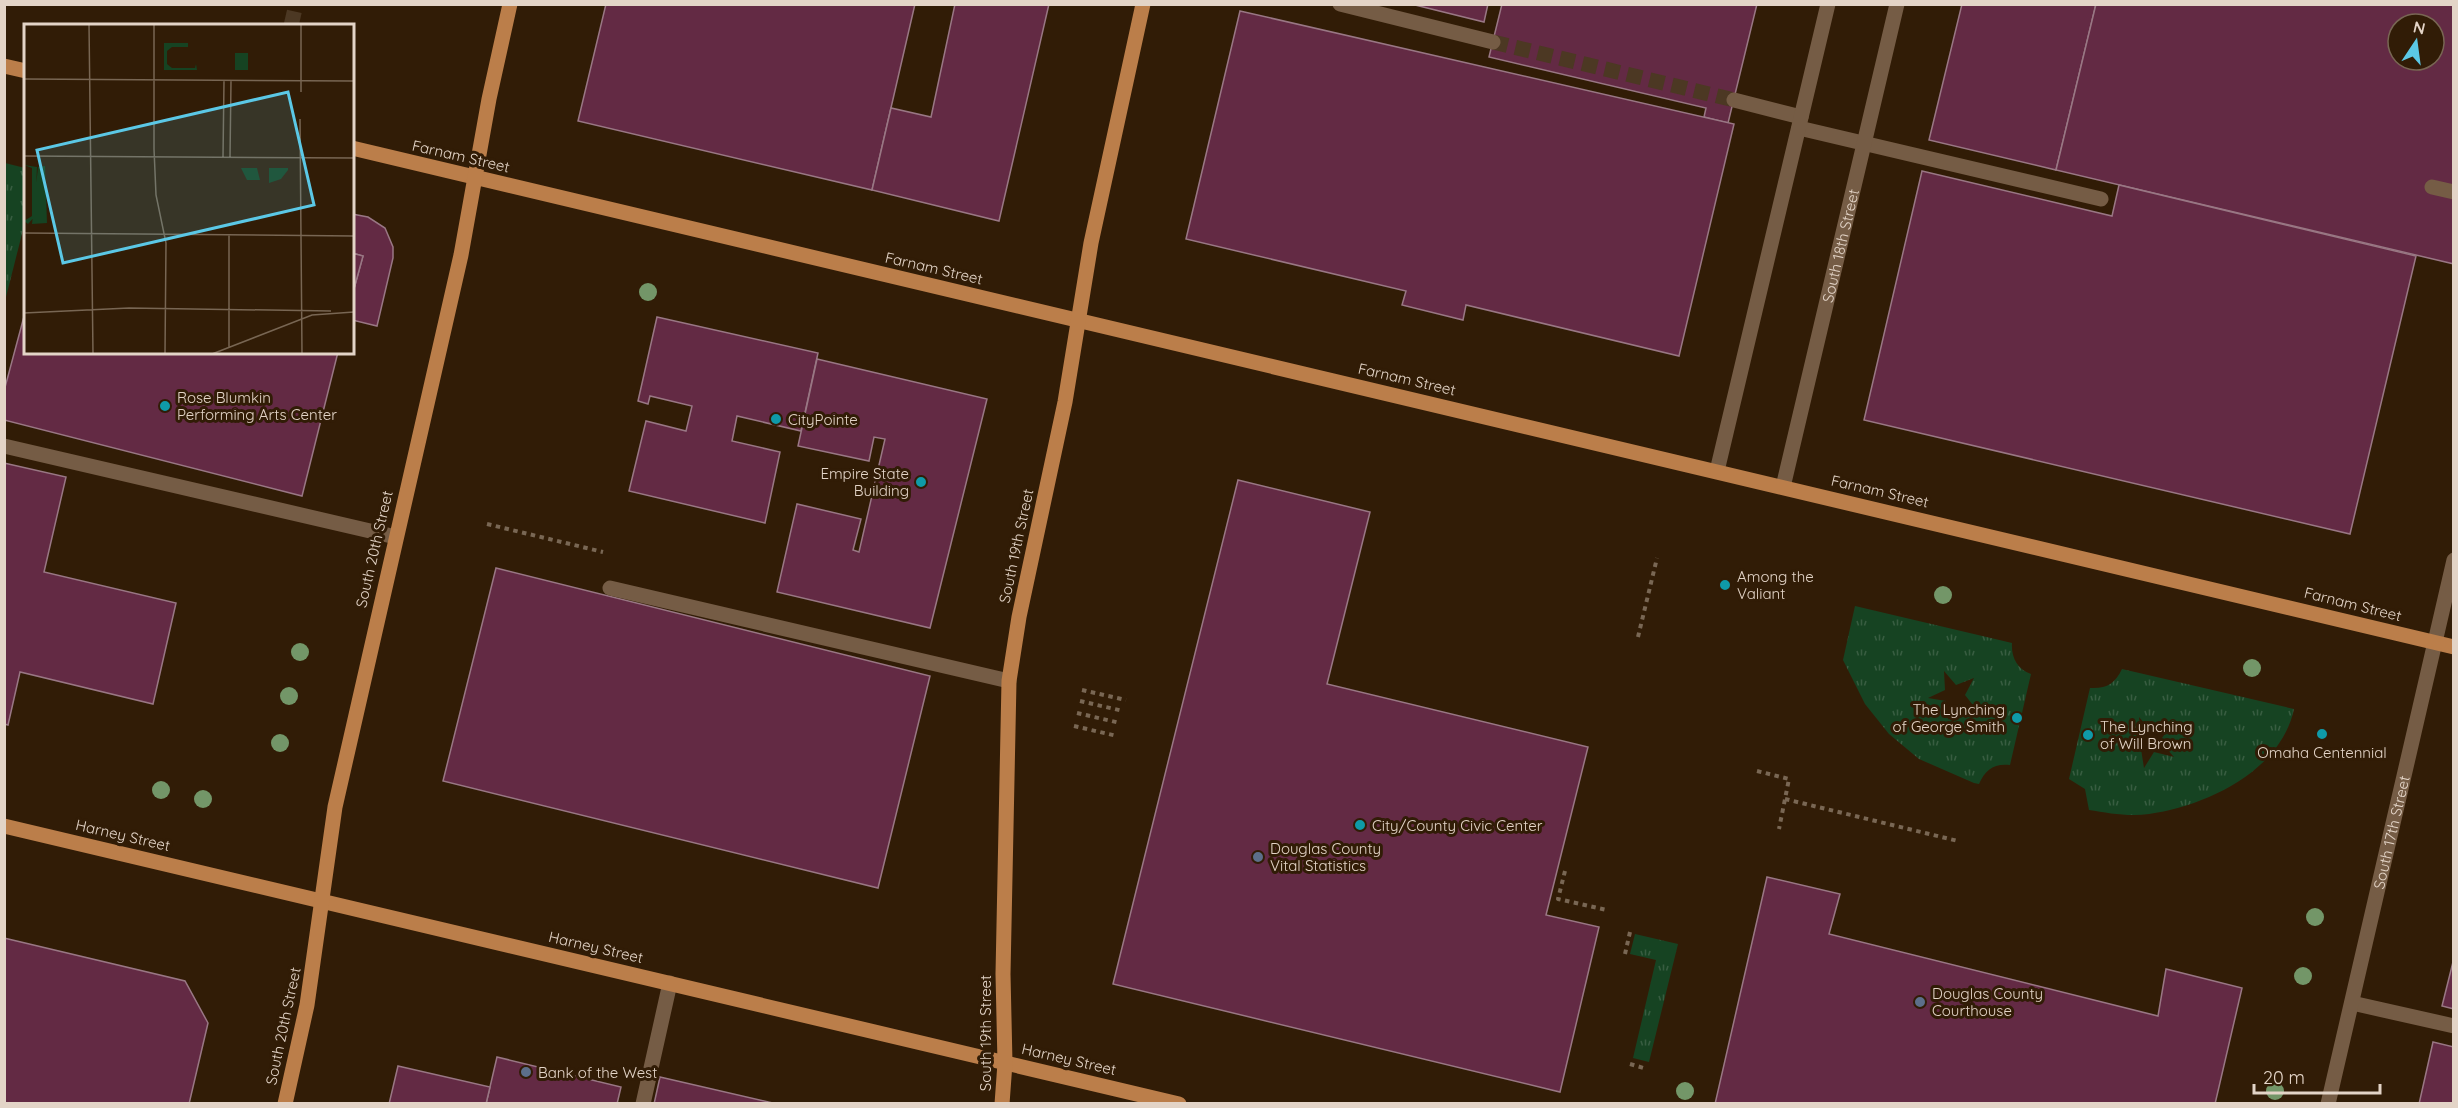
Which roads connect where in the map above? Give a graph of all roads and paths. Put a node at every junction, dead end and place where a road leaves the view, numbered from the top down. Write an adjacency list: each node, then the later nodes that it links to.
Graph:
1 (510, 4): 13 (main road, South 20th Street)
2 (1143, 4): 17 (main road, South 19th Street)
3 (1340, 4): 6 (street)
4 (1828, 4): 10 (street)
5 (1898, 4): 11 (street, South 18th Street)
6 (1493, 42)
7 (4, 66): 8 (main road)
8 (24, 71)
9 (1734, 100): 10 (street)
10 (1800, 122): 11 (street); 19 (street)
11 (1865, 142): 16 (street); 20 (street, South 18th Street)
12 (354, 148): 13 (main road, Farnam Street)
13 (475, 177): 17 (main road, Farnam Street); 22 (main road, South 20th Street)
14 (2432, 187): 15 (street)
15 (2454, 192)
16 (2101, 199)
17 (1079, 320): 19 (main road, Farnam Street); 30 (main road, South 19th Street)
18 (4, 446): 22 (street)
19 (1717, 471): 20 (main road, Farnam Street)
20 (1783, 487): 28 (main road, Farnam Street)
21 (488, 524): 23 (path)
22 (396, 537): 45 (main road, South 20th Street)
23 (603, 552)
24 (1657, 558): 27 (path)
25 (2454, 560): 28 (street, South 17th Street)
26 (610, 588): 30 (street)
27 (1638, 637)
28 (2434, 642): 29 (main road, Farnam Street); 50 (street, South 17th Street)
29 (2454, 647)
30 (1009, 681): 52 (main road, South 19th Street)
31 (1082, 690): 32 (path)
32 (1126, 700)
33 (1080, 701): 34 (path)
34 (1123, 711)
35 (1077, 713): 36 (path)
36 (1120, 723)
37 (1074, 726): 38 (path)
38 (1117, 736)
39 (1756, 771): 40 (path)
40 (1785, 799): 42 (path); 43 (path)
41 (4, 826): 45 (main road, Harney Street)
42 (1779, 829)
43 (1959, 841)
44 (1565, 871): 46 (path)
45 (324, 902): 49 (main road, Harney Street); 55 (main road, South 20th Street)
46 (1607, 910)
47 (1630, 932): 48 (path)
48 (1625, 954)
49 (670, 983): 52 (main road, Harney Street); 56 (street)
50 (2352, 1003): 51 (street); 59 (street, South 17th Street)
51 (2454, 1026)
52 (1005, 1063): 57 (main road, South 19th Street); 58 (main road, Harney Street)
53 (1630, 1064): 54 (path)
54 (1647, 1069)
55 (285, 1104)
56 (643, 1104)
57 (1002, 1104)
58 (1179, 1104)
59 (2328, 1104)

